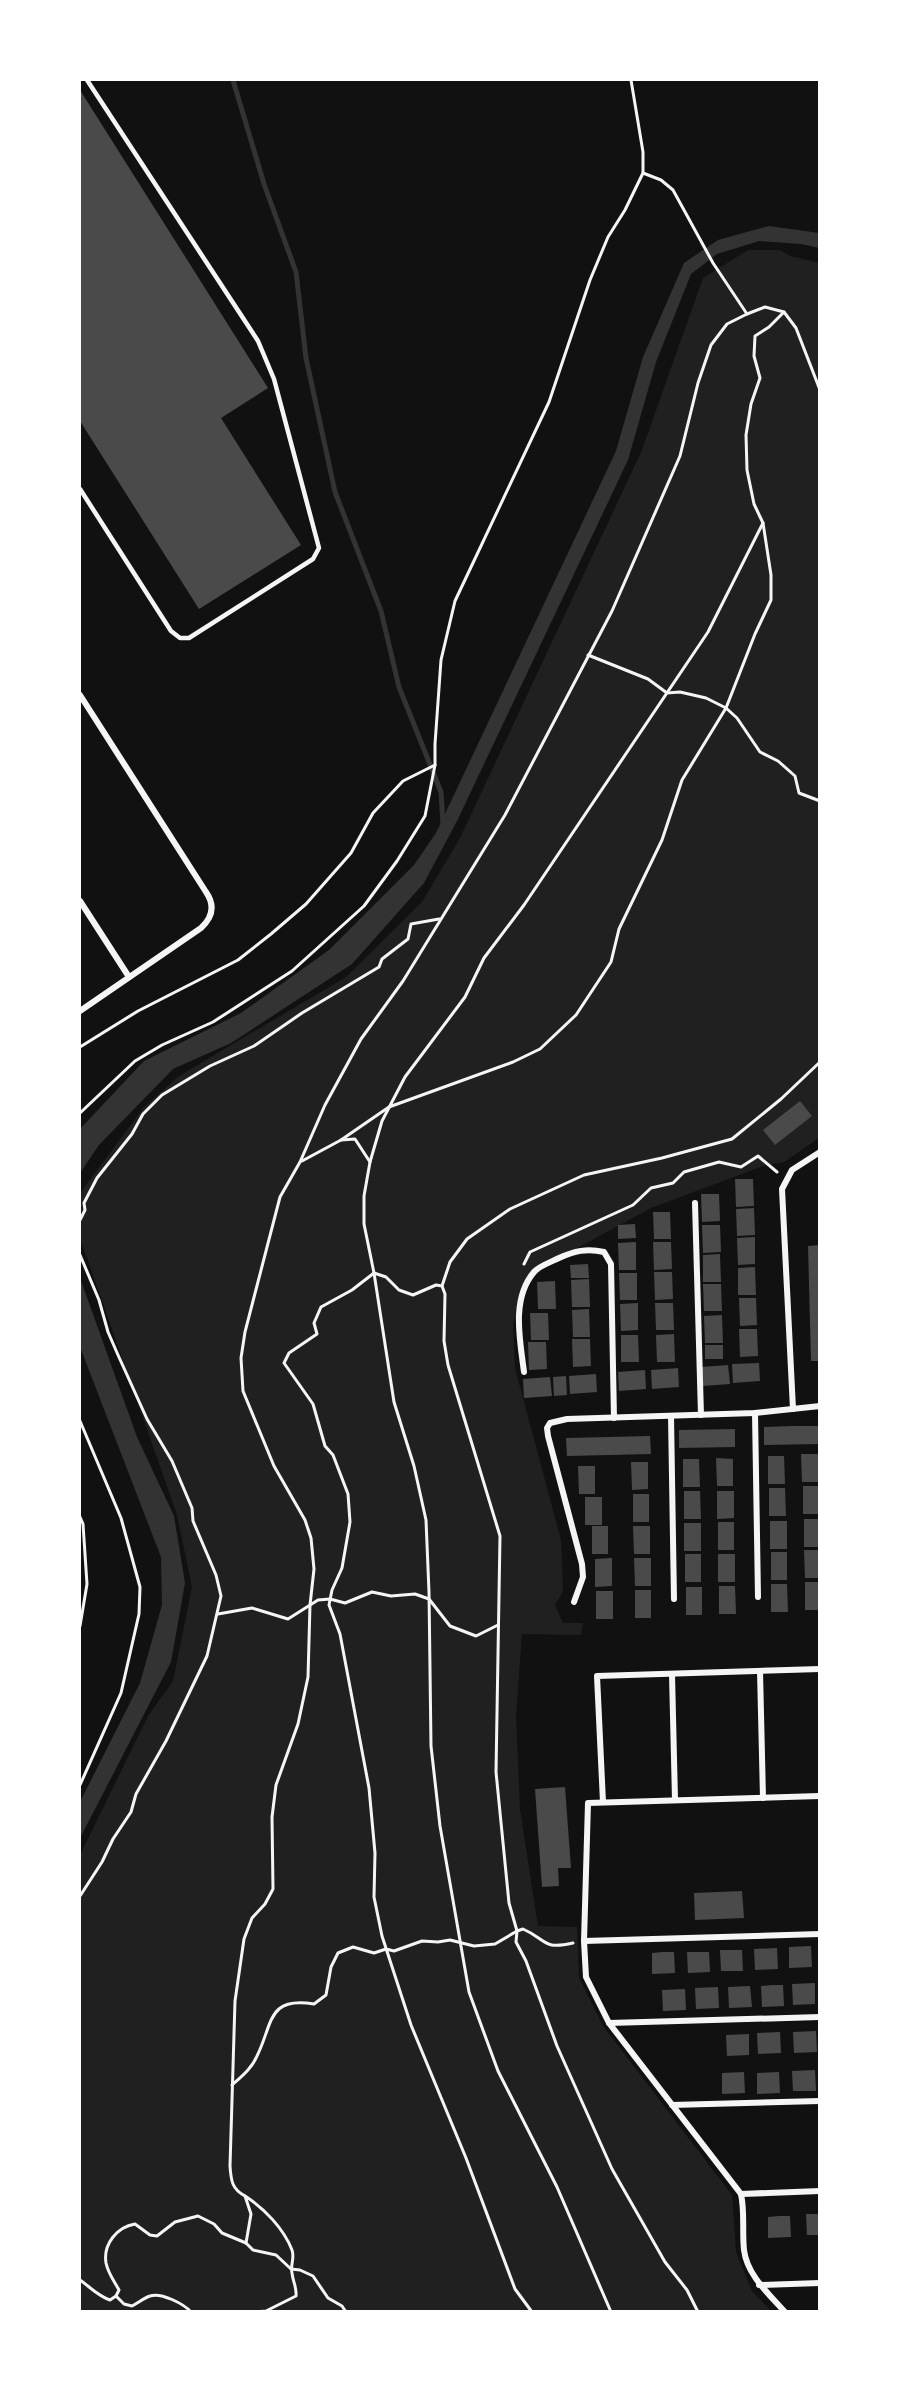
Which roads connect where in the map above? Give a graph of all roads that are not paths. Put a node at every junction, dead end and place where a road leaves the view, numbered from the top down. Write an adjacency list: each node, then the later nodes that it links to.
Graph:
1 (87, 80): 2 (lane)
2 (80, 489)
3 (80, 695): 5 (street)
4 (80, 901): 5 (street)
5 (129, 977): 6 (street)
6 (80, 1011)
7 (819, 1152): 11 (street)
8 (695, 1203): 13 (street)
9 (524, 1371): 15 (street)
10 (819, 1406): 11 (street)
11 (793, 1409): 12 (street)
12 (755, 1413): 13 (street); 16 (street)
13 (701, 1415): 14 (street)
14 (671, 1416): 15 (street); 17 (street)
15 (614, 1418): 18 (street)
16 (758, 1597)
17 (674, 1599)
18 (574, 1602)
19 (819, 1669): 20 (street)
20 (760, 1671): 21 (street); 23 (street)
21 (672, 1674): 24 (street); 25 (street)
22 (819, 1796): 23 (street)
23 (764, 1798): 24 (street)
24 (675, 1800): 25 (street)
25 (603, 1802): 27 (street)
26 (819, 1934): 27 (street)
27 (584, 1941): 29 (street)
28 (819, 2017): 29 (street)
29 (609, 2023): 31 (street)
30 (819, 2101): 31 (street)
31 (672, 2105): 33 (street)
32 (819, 2190): 33 (street)
33 (741, 2194): 35 (street)
34 (819, 2283): 35 (street)
35 (759, 2285): 36 (street)
36 (785, 2312)

